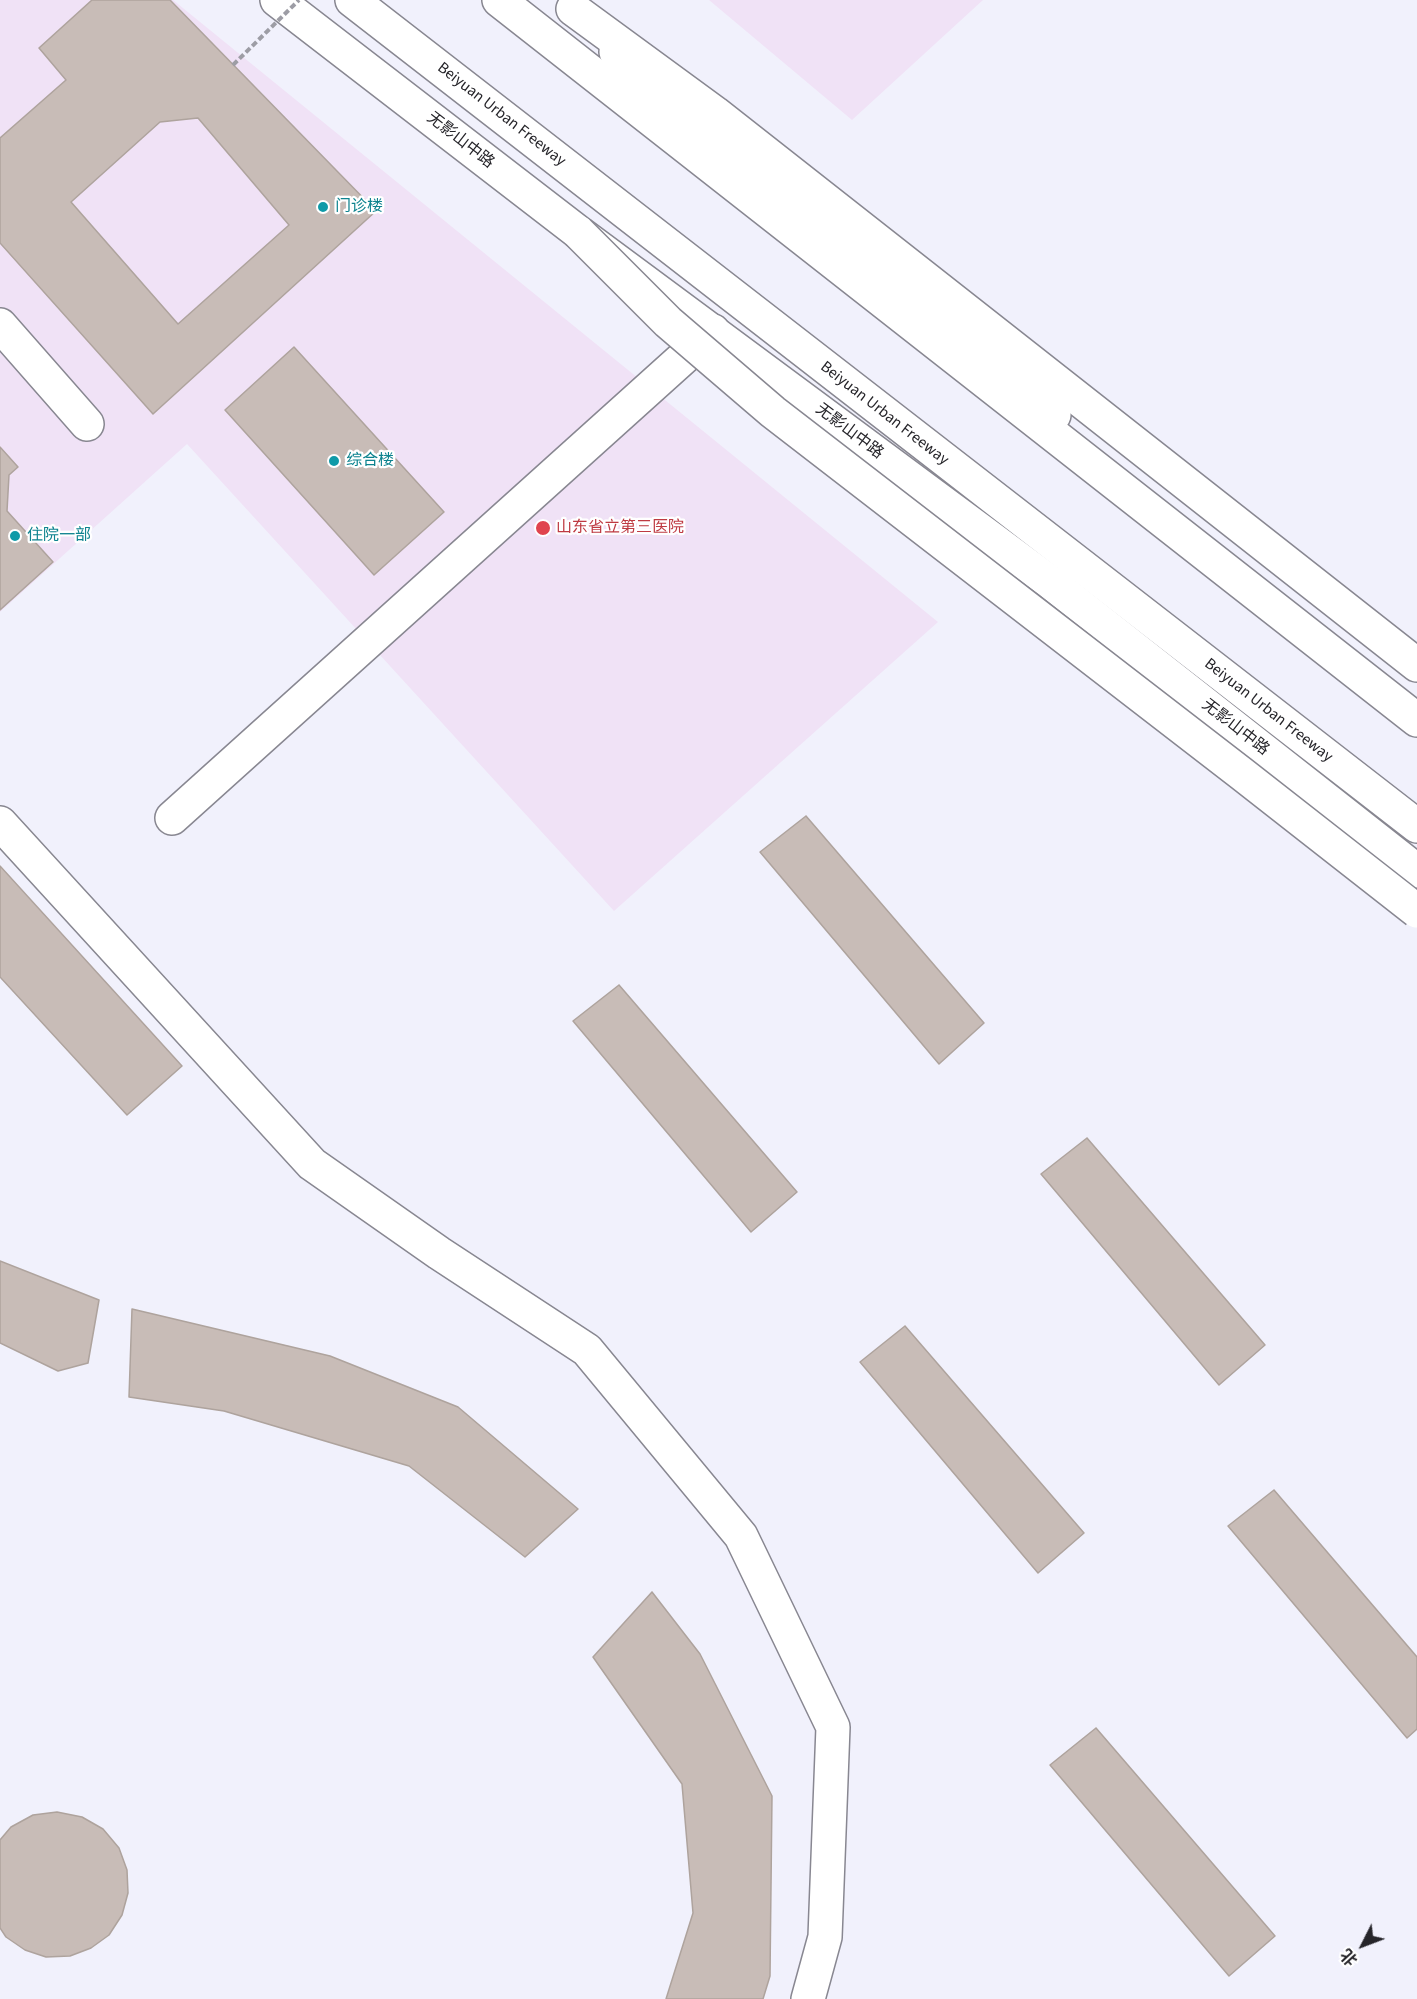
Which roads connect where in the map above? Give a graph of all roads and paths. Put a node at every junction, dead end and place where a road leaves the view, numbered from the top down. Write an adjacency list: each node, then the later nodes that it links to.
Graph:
1 (277, 0): 7 (main road, 无影山中路)
2 (299, 0): 6 (path, bridge)
3 (352, 0): 16 (main road, Beiyuan Urban Freeway)
4 (500, 0): 13 (main road)
5 (568, 4): 11 (main road); 12 (main road)
6 (233, 65)
7 (578, 232): 9 (main road, 无影山中路); 18 (main road, bridge)
8 (0, 325): 10 (main road)
9 (713, 331): 14 (main road); 17 (main road, 无影山中路)
10 (87, 424)
11 (1417, 665)
12 (1417, 708)
13 (1417, 720)
14 (172, 818)
15 (0, 823): 19 (main road)
16 (1417, 826)
17 (1417, 871)
18 (1417, 911)
19 (808, 1999)

